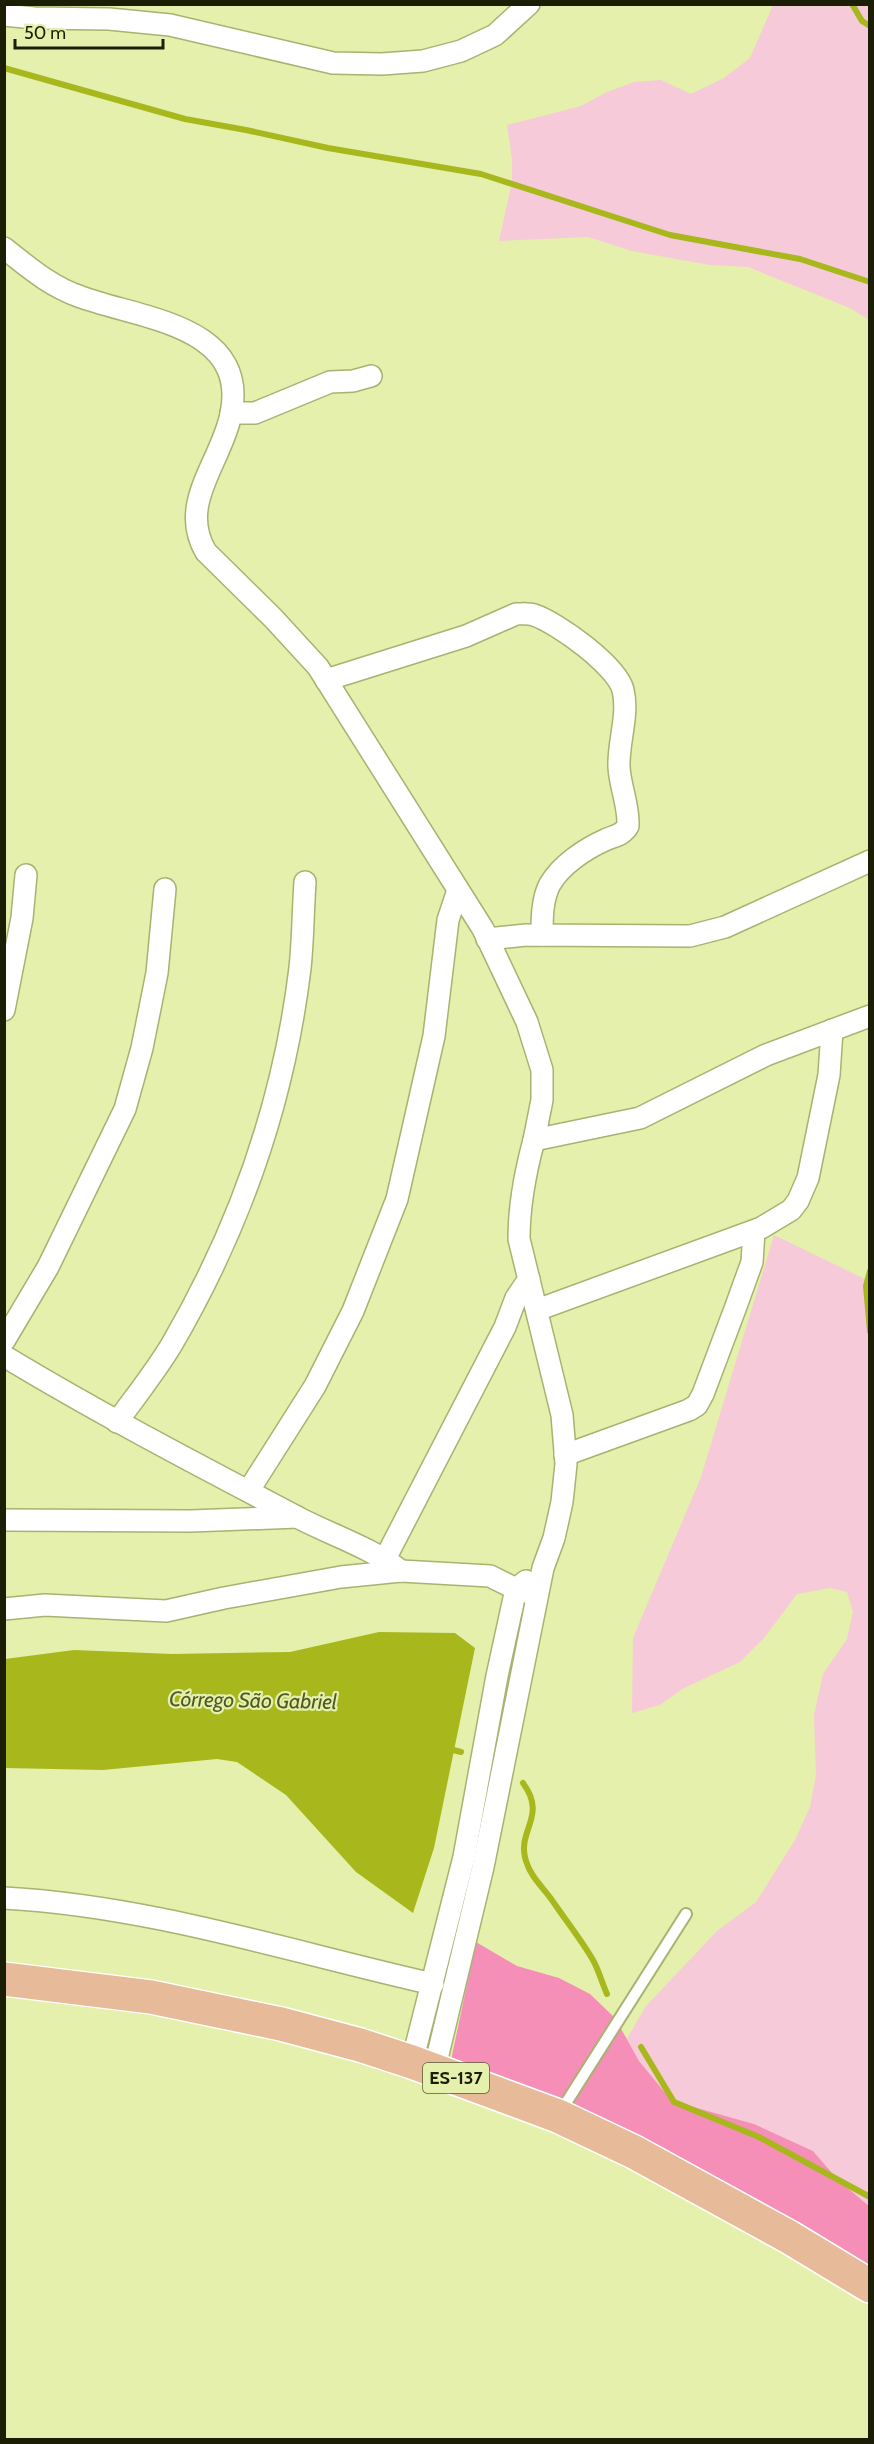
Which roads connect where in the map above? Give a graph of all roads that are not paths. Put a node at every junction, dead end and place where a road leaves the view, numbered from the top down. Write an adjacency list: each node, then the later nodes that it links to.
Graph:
1 (530, 4): 2 (street)
2 (4, 15)
3 (4, 248): 5 (street)
4 (371, 376): 5 (street)
5 (231, 413): 6 (street)
6 (326, 680): 11 (street); 12 (street)
7 (870, 861): 12 (street)
8 (26, 875): 14 (street)
9 (304, 882): 23 (street)
10 (165, 889): 21 (street)
11 (458, 890): 13 (street); 25 (street)
12 (542, 935): 13 (street)
13 (488, 939): 17 (street)
14 (4, 1011)
15 (870, 1016): 16 (street)
16 (832, 1030): 17 (street); 18 (street)
17 (534, 1140): 19 (street)
18 (754, 1231): 20 (street); 24 (street)
19 (529, 1279): 20 (street); 28 (street)
20 (537, 1310): 24 (street)
21 (4, 1341)
22 (9, 1362): 23 (street)
23 (117, 1422): 25 (street)
24 (565, 1455): 29 (street)
25 (249, 1490): 26 (street)
26 (298, 1517): 27 (street); 28 (street)
27 (4, 1520)
28 (393, 1565): 30 (street); 32 (street)
29 (543, 1568): 30 (street); 31 (street)
30 (516, 1589): 31 (street); 36 (street)
31 (537, 1595): 37 (street)
32 (4, 1609)
33 (4, 1898): 36 (street)
34 (686, 1914): 38 (lane)
35 (4, 1979): 37 (main road, ES-137)
36 (433, 1984): 37 (street)
37 (423, 2066): 38 (main road, ES-137)
38 (558, 2116): 39 (main road, ES-137)
39 (870, 2286)

